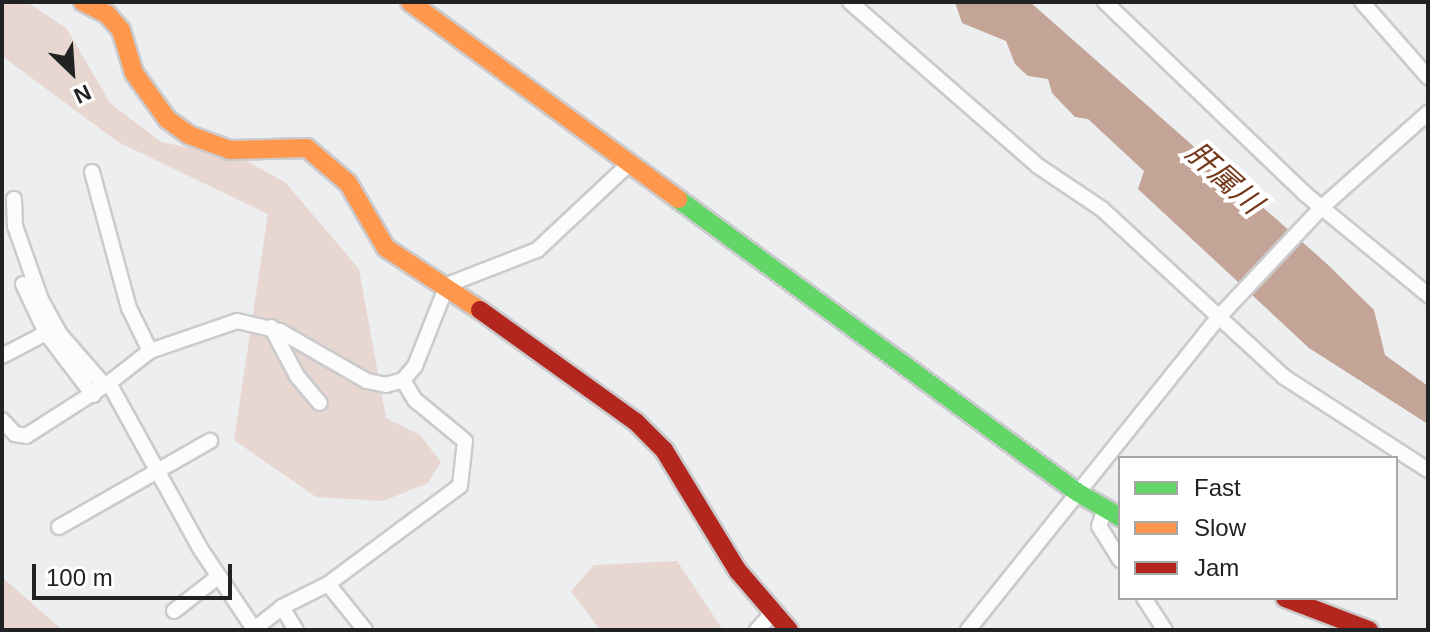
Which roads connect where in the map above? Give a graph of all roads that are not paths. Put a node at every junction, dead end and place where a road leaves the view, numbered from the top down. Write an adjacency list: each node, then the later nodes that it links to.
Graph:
1 (83, 2): 13 (street)
2 (410, 2): 8 (street)
3 (850, 2): 15 (street)
4 (1105, 2): 11 (street)
5 (1362, 2): 6 (street)
6 (1428, 77)
7 (1428, 113): 11 (street)
8 (629, 164): 13 (street); 27 (street)
9 (92, 172): 18 (street)
10 (14, 199): 21 (street)
11 (1320, 209): 14 (street); 15 (street)
12 (23, 284): 17 (street)
13 (447, 285): 20 (street); 37 (street)
14 (1428, 295)
15 (1216, 320): 25 (street); 27 (street)
16 (271, 327): 18 (street); 20 (street); 22 (street)
17 (46, 333): 19 (street); 21 (street)
18 (150, 351): 21 (street)
19 (2, 356)
20 (403, 380): 32 (street)
21 (102, 388): 23 (street); 26 (street)
22 (320, 403)
23 (2, 420)
24 (210, 441): 26 (street)
25 (1428, 470)
26 (159, 473): 29 (street); 31 (street)
27 (1077, 492): 28 (street); 43 (street)
28 (1112, 513): 30 (street)
29 (59, 527)
30 (1118, 557)
31 (219, 576): 36 (street); 38 (street)
32 (328, 584): 35 (street); 40 (street)
33 (1145, 600): 44 (street)
34 (1290, 600): 45 (street)
35 (282, 607): 38 (street); 39 (street)
36 (174, 611)
37 (773, 612): 41 (street); 42 (street)
38 (253, 630)
39 (296, 630)
40 (365, 630)
41 (757, 630)
42 (789, 630)
43 (968, 630)
44 (1165, 630)
45 (1369, 630)

